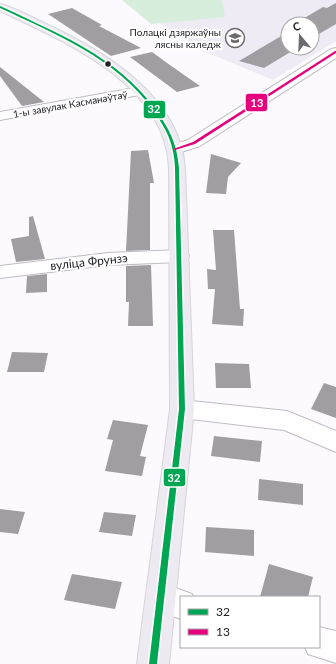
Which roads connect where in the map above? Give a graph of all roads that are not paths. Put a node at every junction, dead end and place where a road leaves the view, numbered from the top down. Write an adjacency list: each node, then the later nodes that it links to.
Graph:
1 (0, 7): 3 (main road)
2 (336, 52): 5 (street)
3 (140, 92): 4 (street, 1-ы завулак Касманаўтаў); 5 (main road)
4 (0, 116)
5 (175, 149): 6 (main road)
6 (179, 256): 7 (street, вуліца Фрунзэ); 8 (main road)
7 (0, 272)
8 (182, 409): 9 (street); 10 (main road)
9 (336, 442)
10 (171, 601): 13 (main road)
11 (320, 643): 12 (street)
12 (336, 648)
13 (153, 664)

